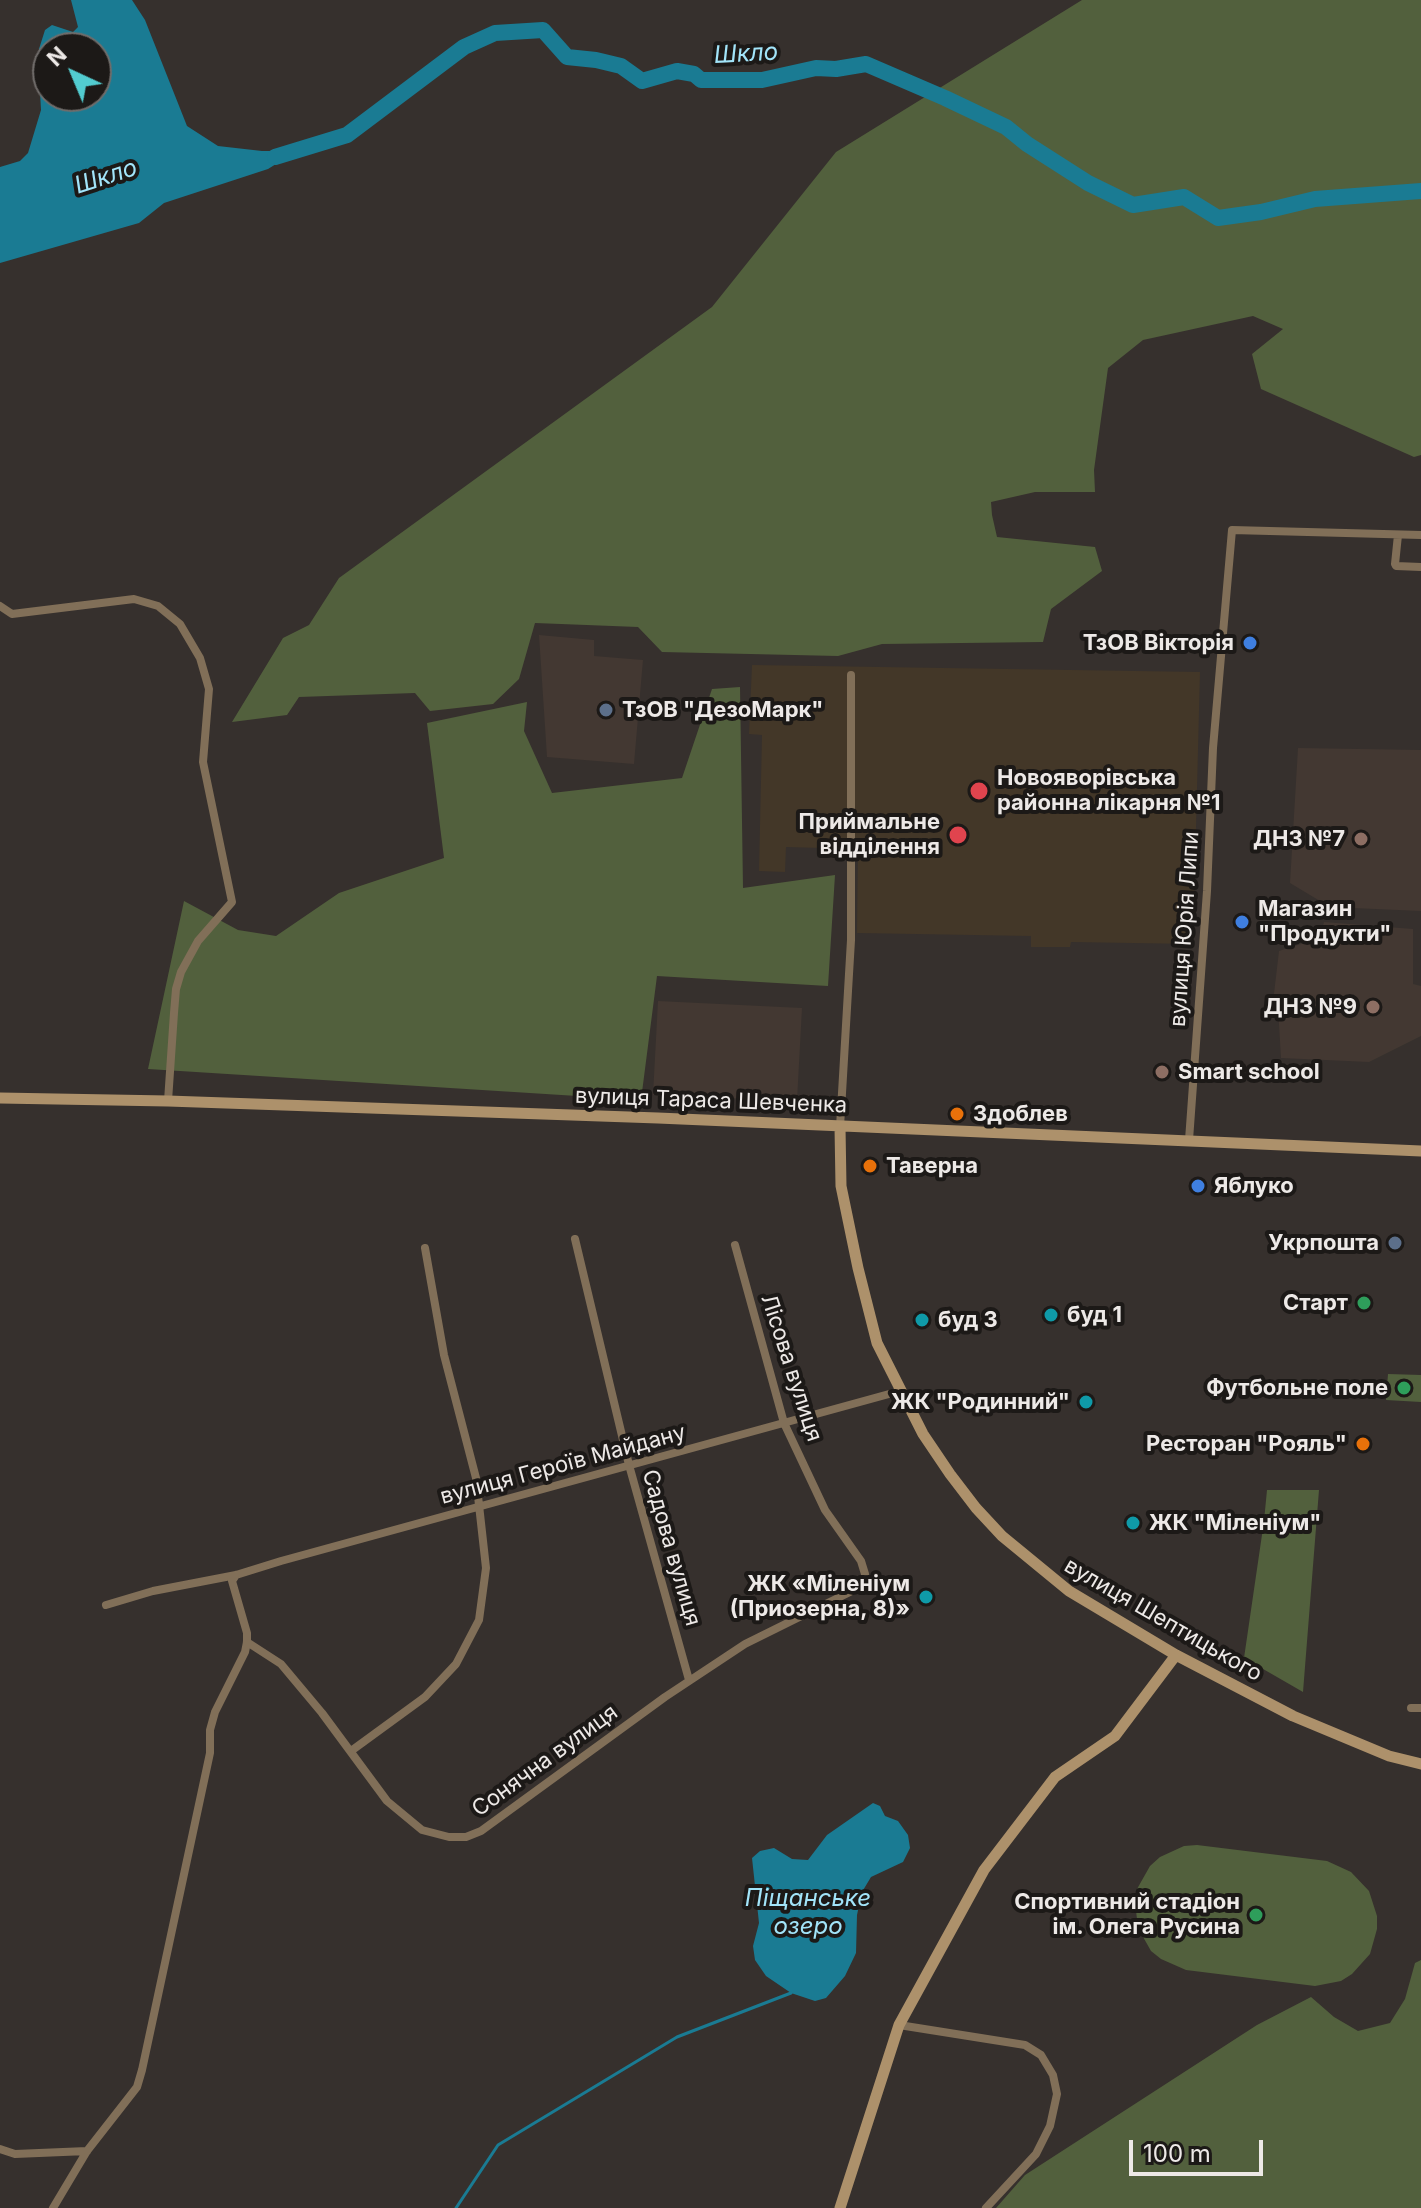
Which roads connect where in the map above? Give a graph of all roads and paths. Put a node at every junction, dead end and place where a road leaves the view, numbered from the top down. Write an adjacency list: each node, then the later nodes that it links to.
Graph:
1 (1398, 535): 2 (street); 3 (street); 9 (street, вулиця Юрія Липи)
2 (1421, 535)
3 (1421, 567)
4 (0, 606): 7 (street)
5 (851, 675): 8 (street)
6 (0, 1098): 7 (street, вулиця Тараса Шевченка)
7 (168, 1101): 8 (street, вулиця Тараса Шевченка)
8 (840, 1127): 9 (street, вулиця Тараса Шевченка); 14 (street, вулиця Шептицького)
9 (1189, 1140): 10 (street, вулиця Тараса Шевченка)
10 (1421, 1151)
11 (575, 1239): 16 (street, Садова вулиця)
12 (735, 1245): 15 (street, Лісова вулиця)
13 (425, 1248): 17 (street)
14 (900, 1391): 15 (street, вулиця Героїв Майдану); 22 (street, вулиця Шептицького)
15 (784, 1423): 16 (street, вулиця Героїв Майдану); 19 (street, Лісова вулиця)
16 (629, 1465): 17 (street, вулиця Героїв Майдану); 23 (street, Садова вулиця)
17 (478, 1507): 18 (street, вулиця Героїв Майдану); 24 (street)
18 (236, 1575): 20 (street, вулиця Героїв Майдану); 21 (street)
19 (864, 1582): 23 (street, Сонячна вулиця)
20 (106, 1605)
21 (247, 1642): 24 (street, Сонячна вулиця); 28 (street)
22 (1176, 1655): 25 (street, вулиця Шептицького); 26 (street)
23 (689, 1680): 24 (street, Сонячна вулиця)
24 (351, 1751)
25 (1421, 1764)
26 (899, 2025): 30 (street); 31 (street)
27 (0, 2149): 28 (street)
28 (87, 2151): 29 (street)
29 (53, 2208)
30 (840, 2208)
31 (986, 2208)

